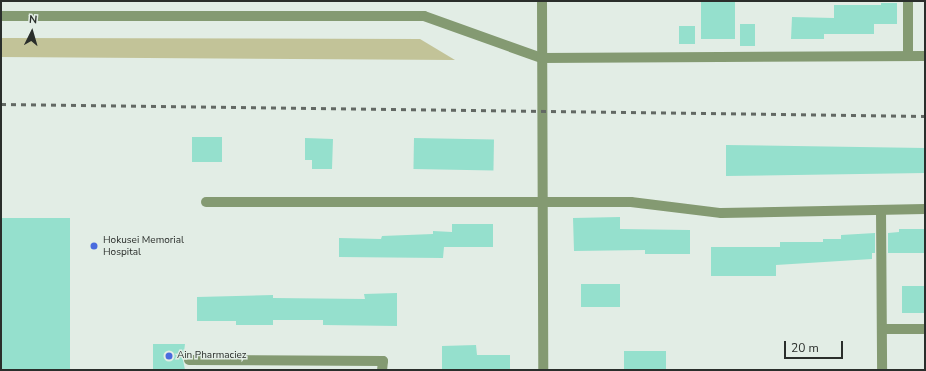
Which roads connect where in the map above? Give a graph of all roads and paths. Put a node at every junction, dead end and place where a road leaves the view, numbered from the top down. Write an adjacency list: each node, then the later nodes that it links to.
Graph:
1 (542, 1): 6 (street)
2 (908, 1): 4 (street)
3 (1, 16): 6 (street)
4 (908, 56): 5 (street); 6 (street)
5 (925, 56)
6 (541, 58): 7 (street)
7 (541, 201): 8 (street); 10 (street); 16 (street)
8 (206, 202)
9 (925, 209): 10 (street)
10 (881, 210): 11 (street)
11 (882, 329): 12 (street); 17 (street)
12 (925, 329)
13 (189, 360): 14 (street)
14 (237, 366): 15 (street)
15 (382, 370)
16 (543, 370)
17 (882, 370)

